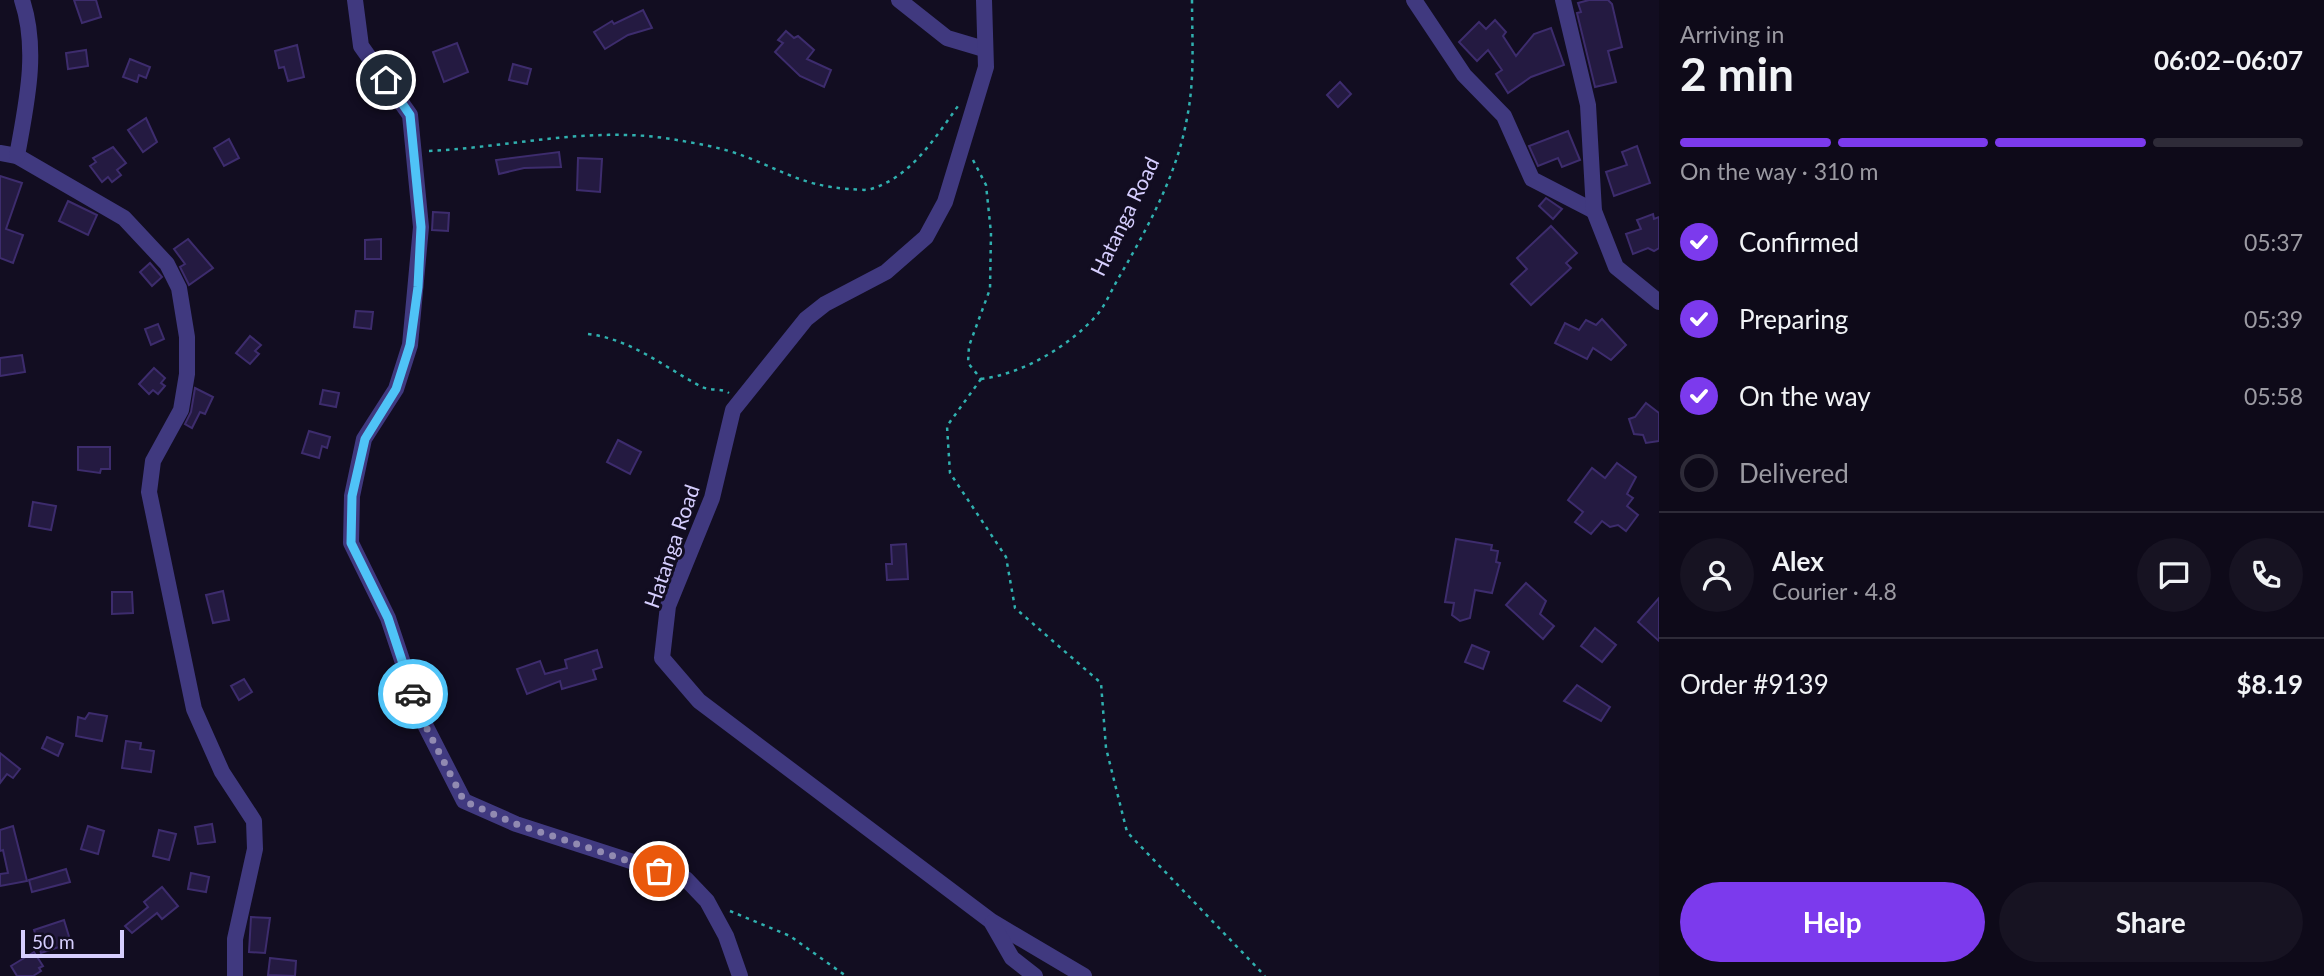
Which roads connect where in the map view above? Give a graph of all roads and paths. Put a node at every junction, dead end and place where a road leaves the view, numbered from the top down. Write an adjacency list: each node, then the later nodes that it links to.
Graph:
1 (22, 0): 13 (street)
2 (355, 0): 11 (street)
3 (899, 0): 8 (street)
4 (984, 0): 8 (street, Hatanga Road)
5 (1192, 0): 17 (path, Hatanga Road)
6 (1414, 0): 14 (street)
7 (1563, 0): 14 (street)
8 (984, 49): 10 (street, Hatanga Road)
9 (962, 100): 11 (path)
10 (965, 143): 17 (path); 18 (street, Hatanga Road)
11 (415, 152): 19 (street)
12 (0, 153): 13 (street)
13 (17, 156): 21 (street)
14 (1594, 211): 15 (street)
15 (1659, 302)
16 (588, 334): 18 (path)
17 (981, 379): 26 (path)
18 (740, 401): 20 (street, Hatanga Road)
19 (707, 901): 22 (street); 23 (path)
20 (991, 921): 24 (street); 25 (street, Hatanga Road)
21 (235, 976)
22 (740, 976)
23 (846, 976)
24 (1035, 976)
25 (1084, 976)
26 (1265, 976)

